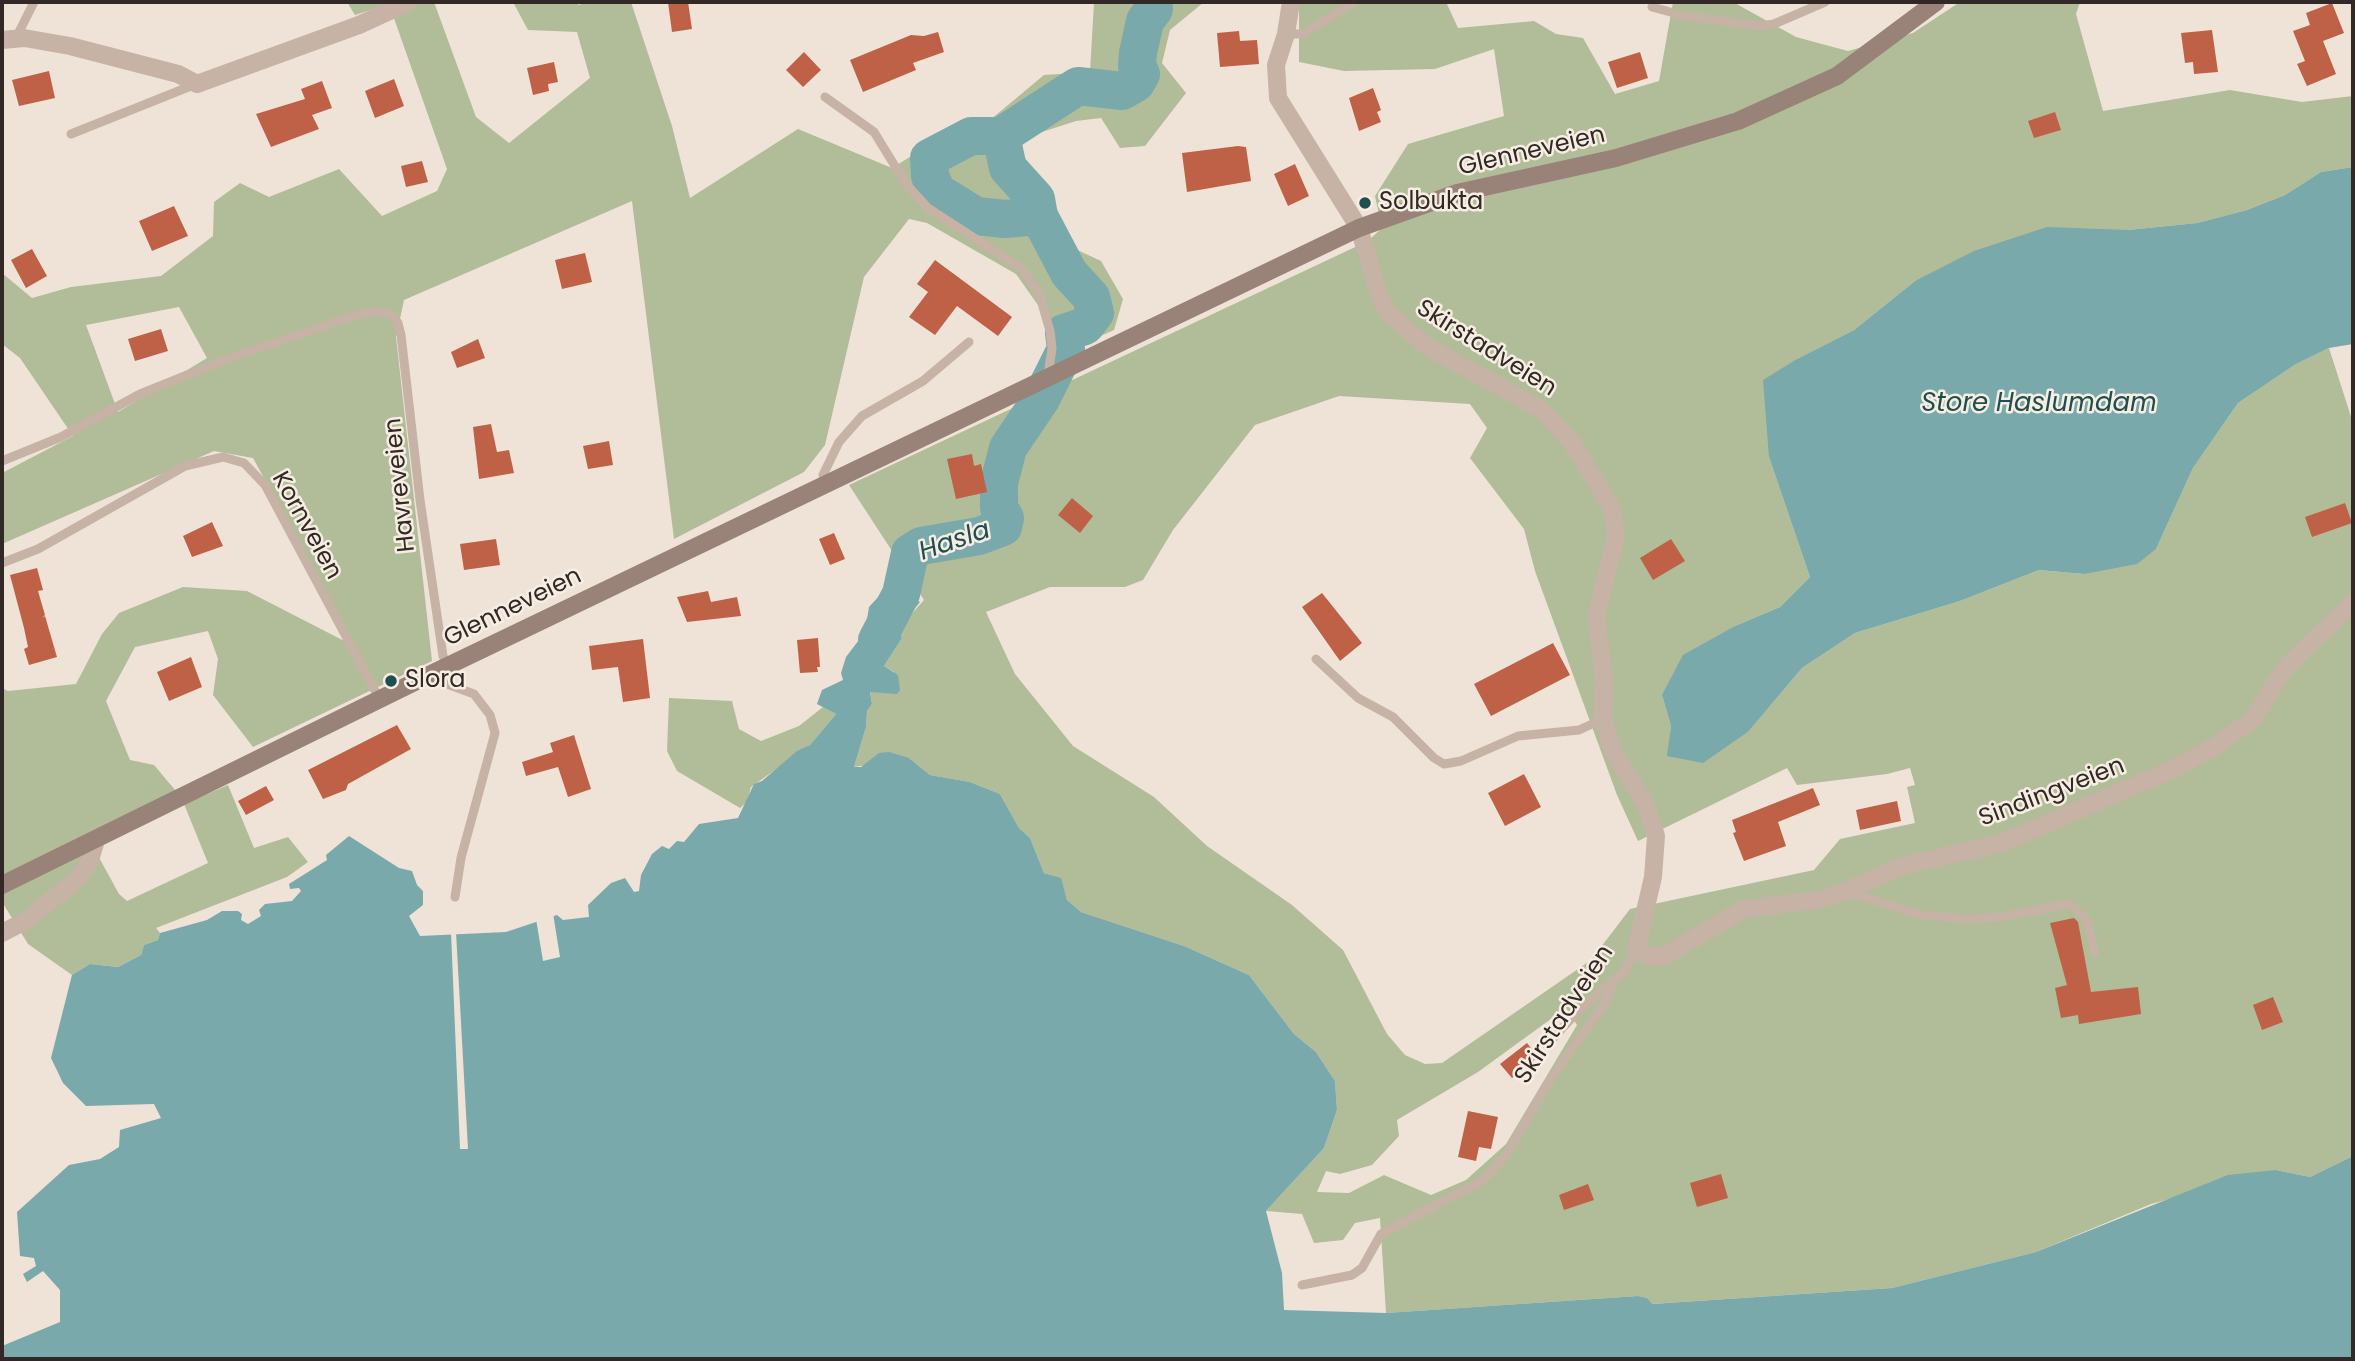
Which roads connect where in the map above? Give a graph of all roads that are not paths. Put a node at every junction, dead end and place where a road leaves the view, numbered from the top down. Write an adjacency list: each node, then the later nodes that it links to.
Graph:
1 (34, 2): 9 (lane)
2 (409, 2): 10 (street)
3 (1291, 2): 8 (street, Skirstadveien)
4 (1355, 2): 8 (lane)
5 (1825, 2): 7 (lane)
6 (1936, 2): 13 (main road, Glenneveien)
7 (1651, 7)
8 (1286, 34): 13 (street, Skirstadveien)
9 (9, 39): 10 (street)
10 (197, 84): 12 (lane)
11 (825, 97): 15 (lane)
12 (71, 134)
13 (1359, 228): 15 (main road, Glenneveien); 23 (street, Skirstadveien)
14 (969, 342): 17 (lane)
15 (1048, 378): 17 (main road, Glenneveien)
16 (2, 461): 21 (lane, Havreveien)
17 (828, 483): 21 (main road, Glenneveien)
18 (2, 563): 22 (lane, Kornveien)
19 (2353, 602): 26 (street, Sindingveien)
20 (1315, 659): 23 (lane)
21 (440, 670): 22 (main road, Glenneveien); 27 (lane)
22 (380, 700): 24 (main road, Glenneveien)
23 (1603, 719): 29 (street, Skirstadveien)
24 (97, 837): 25 (main road, Glenneveien); 28 (street)
25 (2, 884)
26 (1844, 892): 29 (street, Sindingveien); 30 (lane)
27 (455, 897)
28 (2, 933)
29 (1636, 950): 31 (lane, Skirstadveien)
30 (2095, 953)
31 (1613, 981): 32 (lane); 33 (lane, Skirstadveien)
32 (1547, 1045)
33 (1302, 1285)

